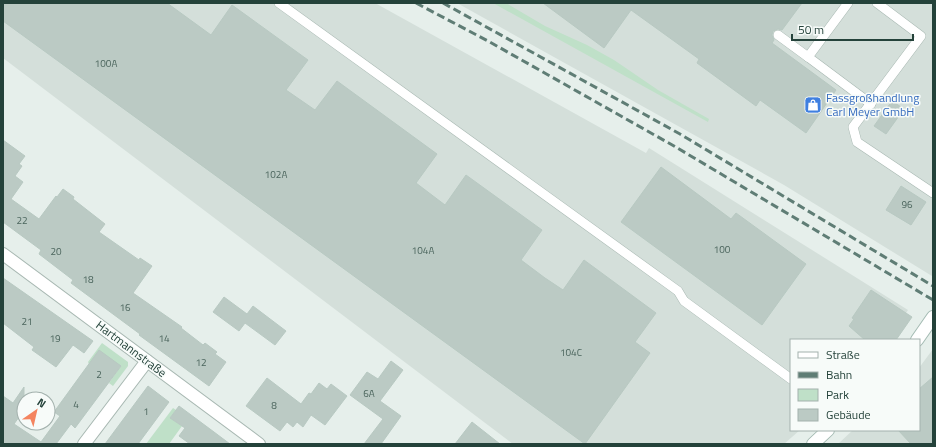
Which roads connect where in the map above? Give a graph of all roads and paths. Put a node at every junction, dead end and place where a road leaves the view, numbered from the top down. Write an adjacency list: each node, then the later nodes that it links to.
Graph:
1 (279, 3): 12 (lane)
2 (848, 3): 5 (lane)
3 (877, 3): 6 (lane)
4 (778, 35): 5 (lane)
5 (808, 57): 6 (lane)
6 (870, 104): 7 (lane)
7 (933, 193)
8 (3, 254): 11 (street, Hartmannstraße)
9 (933, 317): 10 (street)
10 (919, 339)
11 (147, 361): 14 (street); 15 (street, Hartmannstraße)
12 (790, 378)
13 (827, 431): 16 (street)
14 (84, 444)
15 (259, 444)
16 (813, 444)

